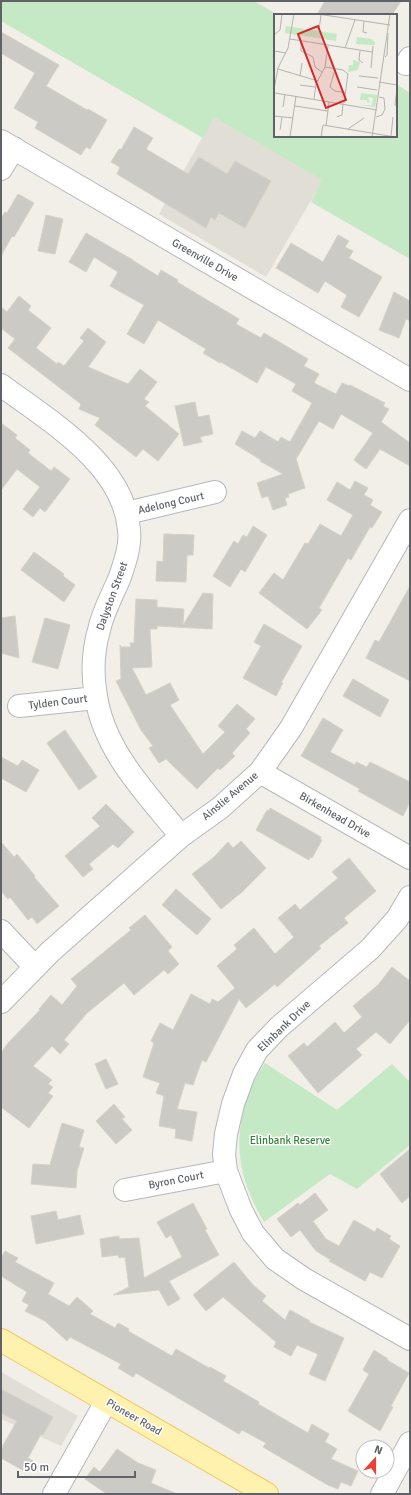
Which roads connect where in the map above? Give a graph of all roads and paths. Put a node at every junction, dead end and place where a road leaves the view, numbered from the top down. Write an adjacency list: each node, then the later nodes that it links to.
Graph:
1 (8, 144): 2 (street); 3 (street, Greenville Drive)
2 (1, 169)
3 (410, 380)
4 (1, 386): 6 (street, Dalyston Street)
5 (214, 492): 6 (street, Adelong Court)
6 (126, 513): 8 (street, Dalyston Street)
7 (410, 520): 10 (street, Ainslie Avenue)
8 (96, 698): 9 (street, Tylden Court); 11 (street, Dalyston Street)
9 (19, 706)
10 (260, 772): 11 (street, Ainslie Avenue); 12 (street, Birkenhead Drive)
11 (181, 836): 15 (street, Ainslie Avenue)
12 (410, 858)
13 (410, 897): 17 (street, Elinbank Drive)
14 (1, 931): 15 (street)
15 (35, 967): 16 (street, Ainslie Avenue)
16 (1, 1002)
17 (226, 1171): 18 (street, Byron Court); 19 (street, Elinbank Drive)
18 (125, 1190)
19 (410, 1339)
20 (1, 1340): 21 (main road, Pioneer Road)
21 (106, 1402): 23 (street); 24 (main road, Pioneer Road)
22 (410, 1443): 25 (street)
23 (54, 1494)
24 (267, 1494)
25 (382, 1494)

